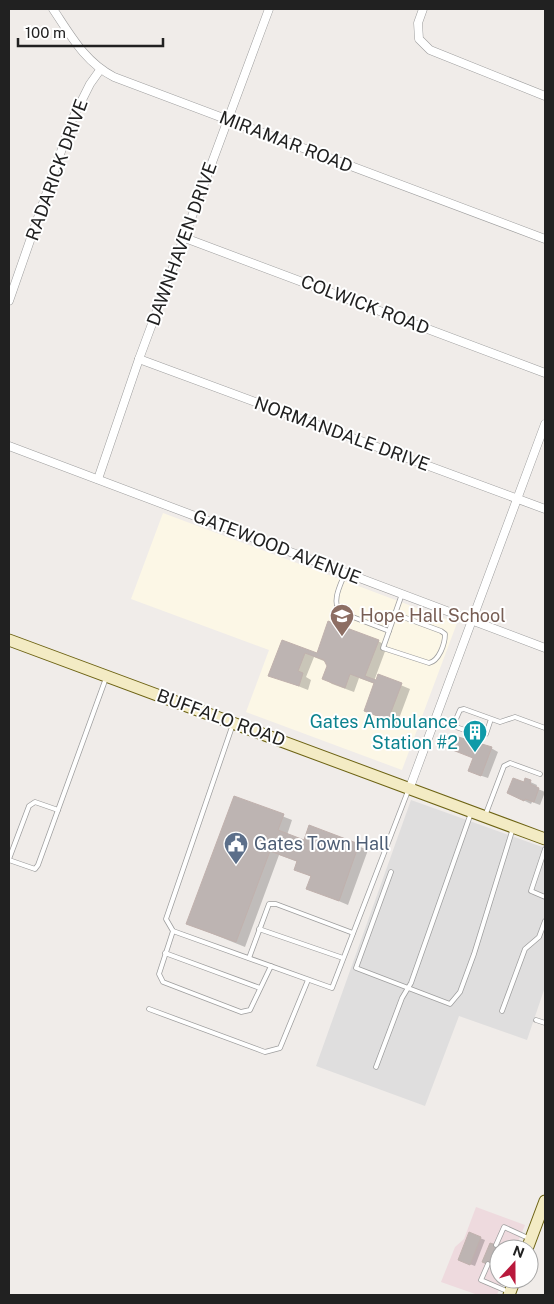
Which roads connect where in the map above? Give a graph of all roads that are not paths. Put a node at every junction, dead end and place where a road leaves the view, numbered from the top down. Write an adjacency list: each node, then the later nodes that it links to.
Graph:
1 (53, 9): 4 (street, MIRAMAR ROAD)
2 (269, 9): 6 (street, DAWNHAVEN DRIVE)
3 (423, 9): 5 (street)
4 (100, 70): 6 (street, MIRAMAR ROAD); 9 (street, RADARICK DRIVE)
5 (545, 96)
6 (228, 120): 7 (street, DAWNHAVEN DRIVE); 8 (street, MIRAMAR ROAD)
7 (185, 238): 10 (street, DAWNHAVEN DRIVE); 11 (street, COLWICK ROAD)
8 (545, 239)
9 (9, 301)
10 (139, 359): 14 (street, DAWNHAVEN DRIVE); 15 (street, NORMANDALE DRIVE)
11 (545, 373)
12 (545, 424): 15 (street)
13 (9, 446): 14 (street, GATEWOOD AVENUE)
14 (98, 480): 17 (street, GATEWOOD AVENUE)
15 (519, 499): 16 (street, NORMANDALE DRIVE); 20 (street)
16 (545, 509)
17 (345, 573): 18 (street, GATEWOOD AVENUE); 21 (lane)
18 (402, 594): 19 (lane); 20 (street, GATEWOOD AVENUE)
19 (395, 614): 21 (lane); 21 (lane)
20 (471, 620): 23 (street, GATEWOOD AVENUE); 25 (street)
21 (389, 631)
22 (9, 640): 24 (main road, BUFFALO ROAD)
23 (545, 648)
24 (107, 676): 27 (main road, BUFFALO ROAD); 32 (lane)
25 (435, 718): 28 (lane); 31 (street)
26 (491, 719): 28 (lane); 28 (lane); 29 (lane)
27 (234, 722): 31 (main road, BUFFALO ROAD); 43 (lane)
28 (453, 726)
29 (545, 728)
30 (540, 774): 34 (lane)
31 (410, 787): 33 (main road, BUFFALO ROAD); 44 (lane)
32 (58, 810): 38 (lane); 38 (lane)
33 (471, 810): 34 (main road, BUFFALO ROAD); 51 (lane)
34 (485, 816): 35 (main road, BUFFALO ROAD)
35 (514, 827): 36 (main road, BUFFALO ROAD); 51 (lane)
36 (545, 839)
37 (545, 849): 40 (lane)
38 (9, 859)
39 (391, 872): 51 (lane)
40 (545, 897)
41 (545, 921): 53 (lane)
42 (259, 929): 44 (lane); 46 (lane); 47 (lane)
43 (172, 931): 45 (lane); 46 (lane)
44 (353, 933): 47 (lane)
45 (166, 953): 50 (lane); 50 (lane)
46 (249, 958): 48 (lane)
47 (343, 958): 49 (lane)
48 (271, 966): 49 (lane); 50 (lane)
49 (308, 980): 52 (lane)
50 (260, 988)
51 (408, 988): 56 (lane)
52 (149, 1009)
53 (502, 1011)
54 (536, 1020): 55 (lane)
55 (545, 1023)
56 (376, 1067)
57 (545, 1201): 60 (main road)
58 (499, 1239): 59 (lane)
59 (521, 1239)
60 (530, 1239)
61 (488, 1264): 62 (lane)
62 (509, 1294)

